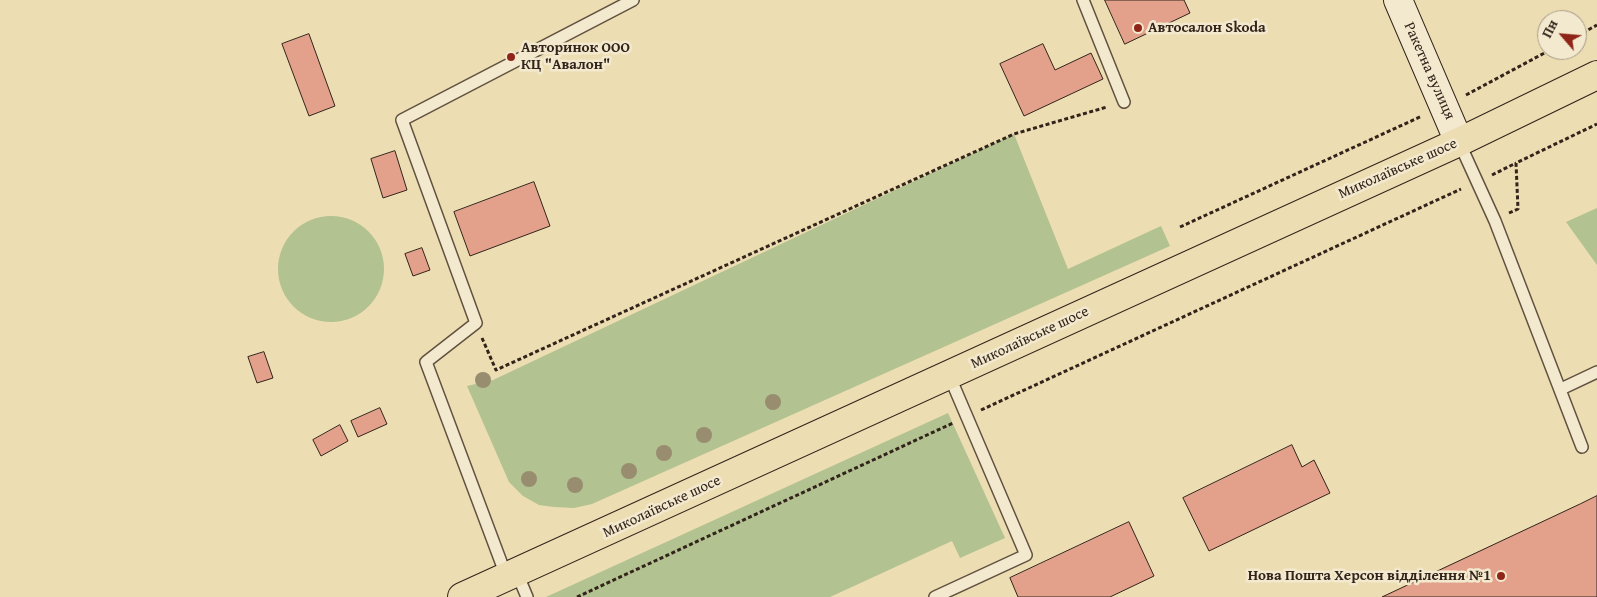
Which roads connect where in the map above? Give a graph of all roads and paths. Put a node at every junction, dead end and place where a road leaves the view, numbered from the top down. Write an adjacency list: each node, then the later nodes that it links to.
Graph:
1 (633, 0): 14 (lane)
2 (1083, 0): 6 (lane)
3 (1398, 0): 7 (street, Ракетна вулиця)
4 (1537, 57): 7 (path)
5 (1597, 76): 9 (main road, Миколаївське шосе)
6 (1124, 102): 14 (path)
7 (1445, 106): 9 (street, Ракетна вулиця); 13 (path)
8 (1597, 124): 10 (path)
9 (1459, 142): 11 (lane); 16 (main road, Миколаївське шосе)
10 (1516, 163): 11 (path); 12 (path)
11 (1478, 181): 12 (lane); 18 (path)
12 (1496, 221): 17 (lane)
13 (1180, 228)
14 (476, 323): 20 (lane)
15 (1597, 372): 17 (lane)
16 (949, 375): 18 (lane); 20 (main road, Миколаївське шосе)
17 (1561, 389): 19 (lane)
18 (968, 416): 22 (path); 23 (lane)
19 (1582, 447)
20 (517, 583): 21 (main road, Миколаївське шосе)
21 (462, 597)
22 (577, 597)
23 (935, 597)

